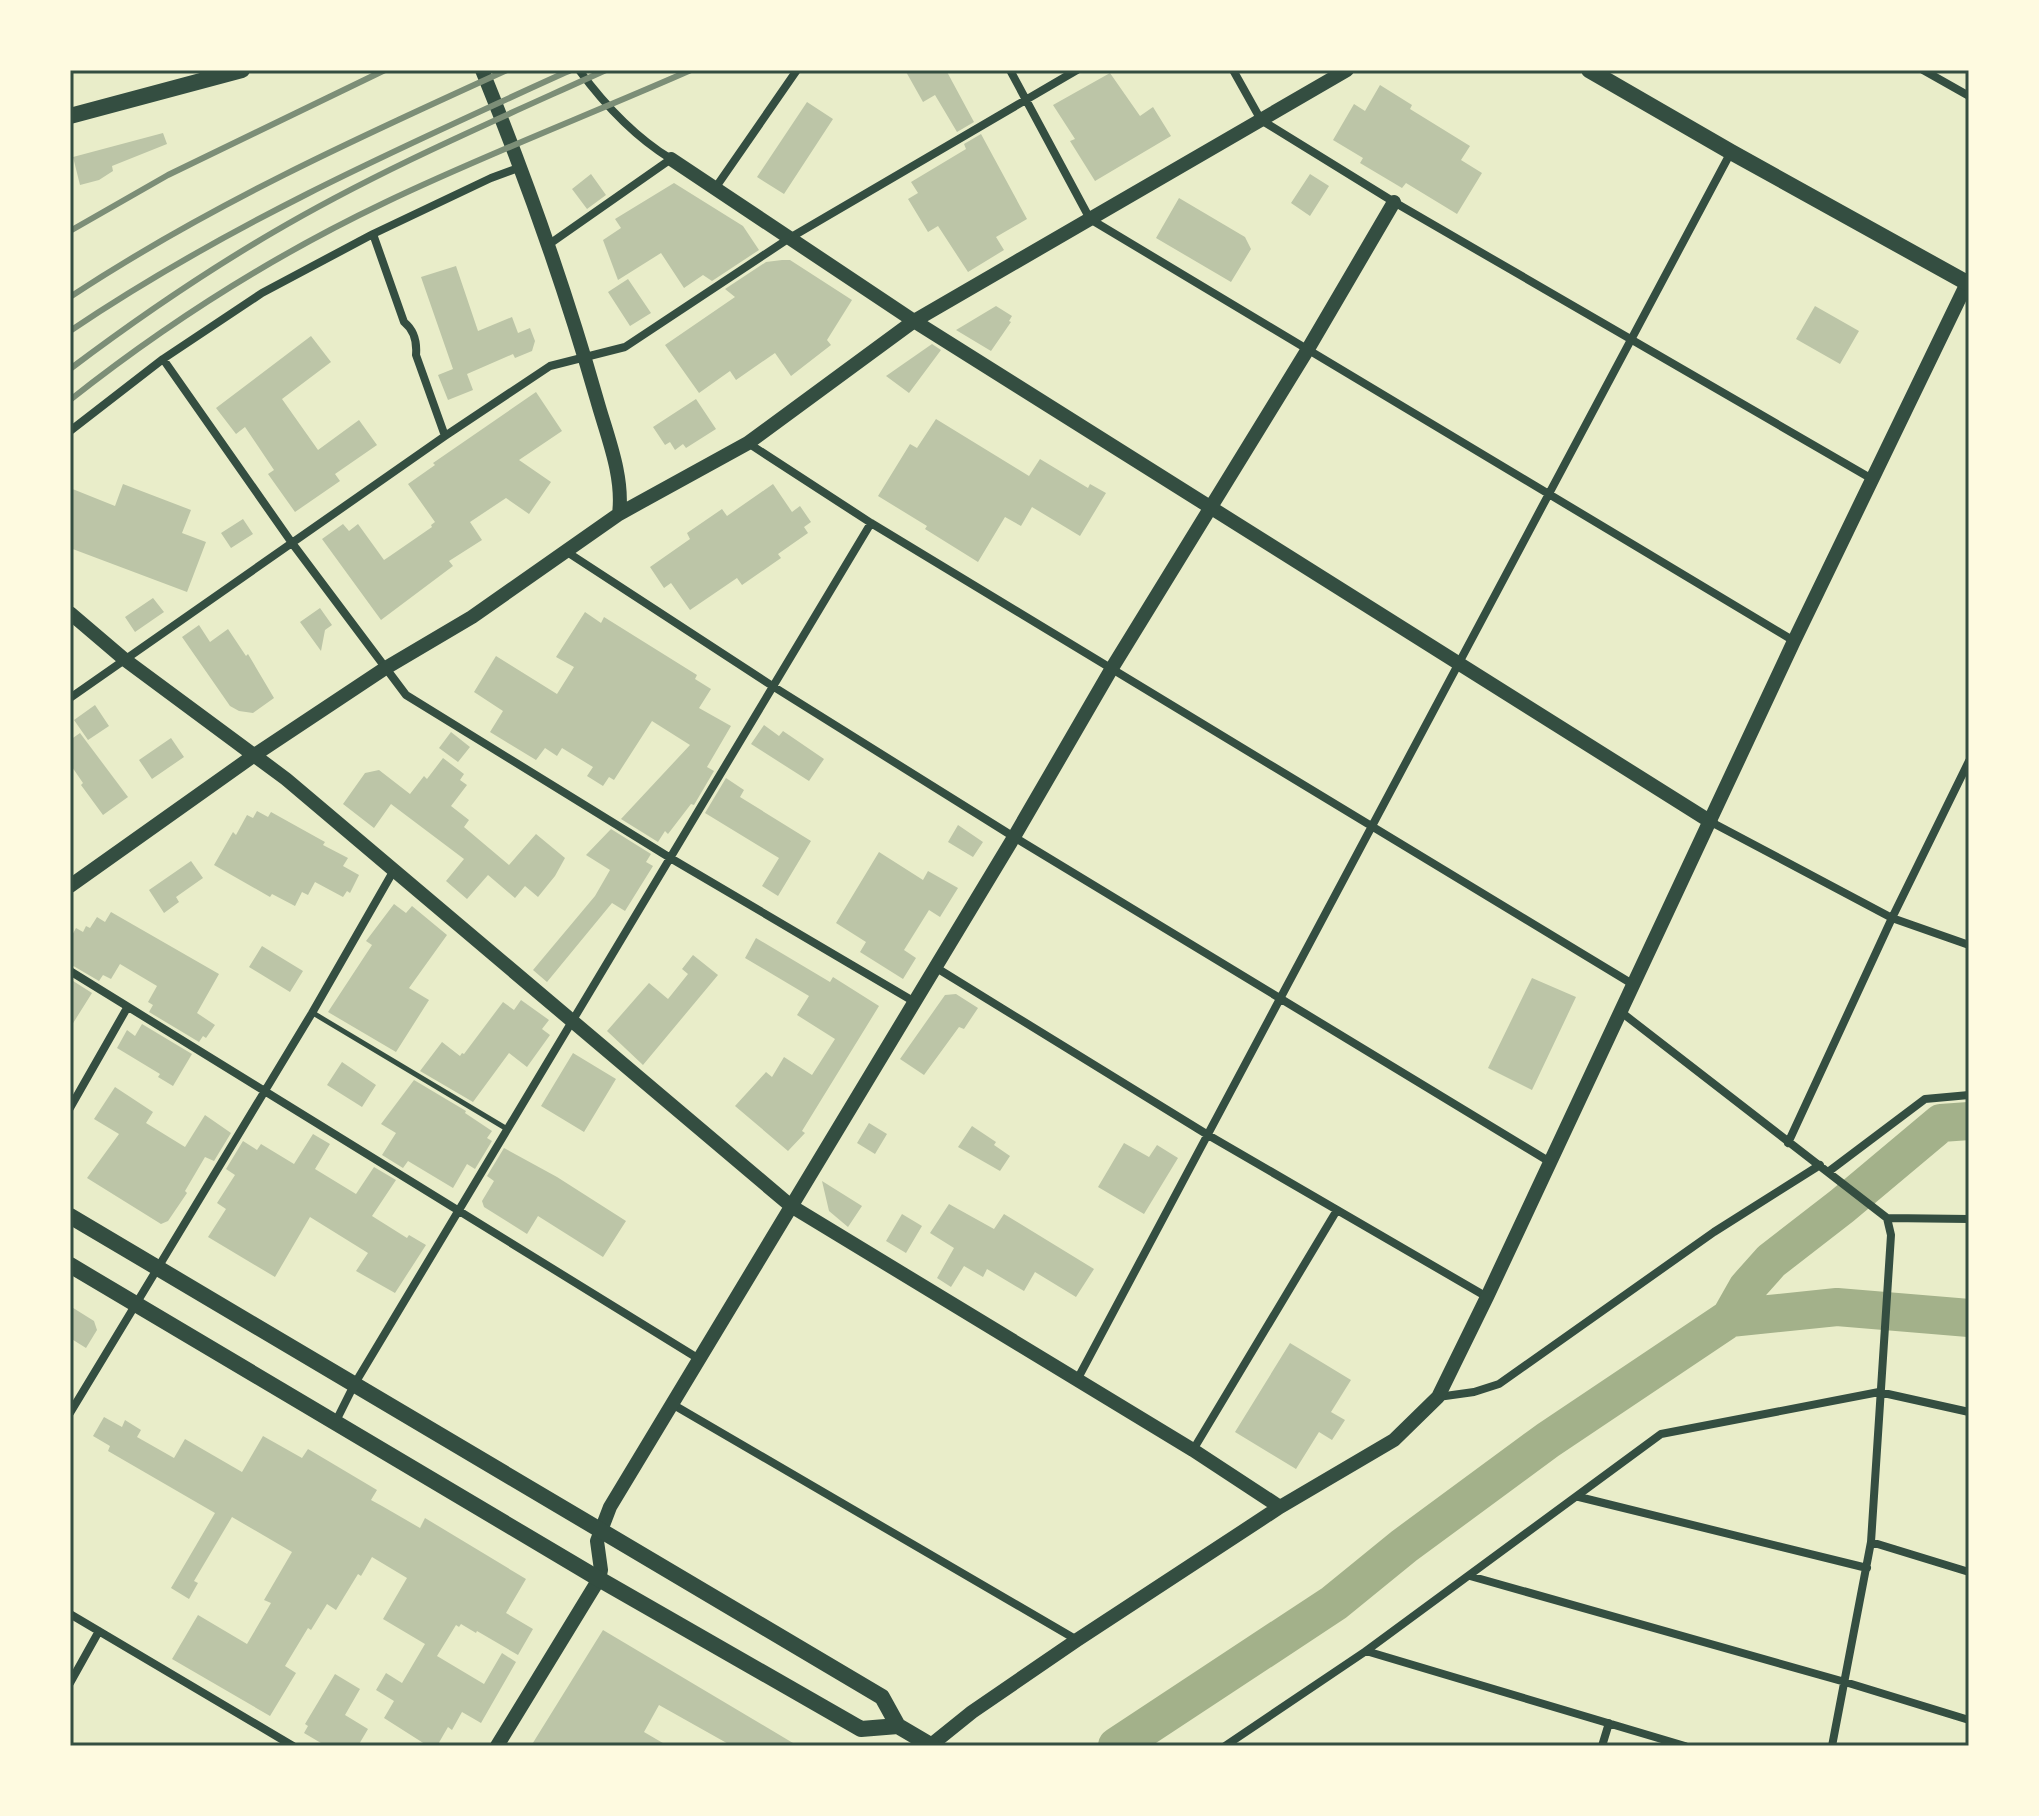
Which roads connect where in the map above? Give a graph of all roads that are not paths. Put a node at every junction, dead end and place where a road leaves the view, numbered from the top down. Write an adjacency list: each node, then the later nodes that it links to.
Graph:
1 (482, 70): 17 (street)
2 (579, 70): 16 (street)
3 (797, 70): 18 (street)
4 (1010, 70): 12 (street)
5 (1077, 70): 12 (street)
6 (1233, 70): 14 (street)
7 (1347, 70): 14 (street)
8 (1589, 70): 15 (main road)
9 (1923, 70): 11 (street)
10 (233, 71): 13 (main road)
11 (1969, 96)
12 (1026, 100): 20 (street); 22 (street)
13 (70, 116)
14 (1261, 120): 19 (street); 20 (street)
15 (1731, 152): 24 (main road); 26 (street)
16 (671, 159): 18 (street); 23 (street)
17 (522, 167): 21 (street); 23 (street)
18 (716, 187): 22 (street)
19 (1394, 202): 26 (street); 27 (street)
20 (1090, 219): 25 (street); 27 (street)
21 (373, 234): 29 (street); 31 (street)
22 (788, 239): 25 (street); 28 (street)
23 (548, 245): 28 (street)
24 (1968, 282): 33 (street)
25 (914, 321): 32 (street); 35 (street)
26 (1631, 339): 33 (street); 34 (street)
27 (1308, 349): 34 (street); 35 (street)
28 (584, 356): 31 (street); 36 (street)
29 (163, 359): 30 (street); 38 (street)
30 (70, 431)
31 (445, 436): 38 (street)
32 (748, 443): 36 (street); 37 (street)
33 (1872, 479): 41 (street)
34 (1549, 494): 41 (street); 43 (street)
35 (1211, 508): 43 (street); 44 (street)
36 (619, 514): 39 (street)
37 (871, 523): 44 (street); 46 (street)
38 (292, 543): 42 (street); 45 (street)
39 (567, 552): 45 (street); 46 (street)
40 (70, 613): 42 (street)
41 (1794, 641): 50 (street)
42 (124, 659): 47 (street); 48 (street)
43 (1458, 664): 50 (street); 51 (street)
44 (1112, 668): 51 (street); 52 (street)
45 (384, 669): 48 (street); 53 (street)
46 (774, 687): 52 (street); 53 (street)
47 (70, 698)
48 (256, 754): 54 (street); 55 (street)
49 (1969, 761): 56 (street)
50 (1711, 822): 56 (street); 60 (street)
51 (1373, 825): 60 (street); 61 (street)
52 (1014, 837): 58 (street); 61 (street)
53 (672, 859): 62 (street); 66 (street)
54 (394, 870): 65 (street); 66 (street)
55 (70, 886)
56 (1892, 918): 57 (street); 72 (street)
57 (1969, 945)
58 (934, 967): 62 (street); 71 (street)
59 (70, 971): 63 (street)
60 (1634, 985): 64 (street)
61 (1281, 997): 71 (street); 73 (street)
62 (913, 1001): 76 (street)
63 (127, 1008): 67 (street); 69 (street)
64 (1621, 1012): 72 (street); 73 (street)
65 (312, 1013): 67 (street); 70 (lane)
66 (574, 1022): 70 (street); 76 (street)
67 (263, 1090): 78 (street); 83 (street)
68 (1969, 1095): 75 (street)
69 (70, 1108)
70 (509, 1130): 78 (street)
71 (1208, 1135): 77 (street); 87 (street)
72 (1788, 1143): 74 (street)
73 (1550, 1162): 84 (street)
74 (1820, 1165): 75 (street); 90 (street)
75 (1828, 1172): 80 (street)
76 (791, 1206): 86 (street); 87 (street)
77 (1337, 1210): 84 (street); 95 (street)
78 (460, 1211): 86 (street); 88 (street)
79 (70, 1216): 83 (main road)
80 (1887, 1218): 81 (street); 89 (street)
81 (1969, 1219)
82 (70, 1265): 85 (main road)
83 (156, 1266): 85 (street); 88 (main road)
84 (1487, 1297): 90 (street)
85 (134, 1303): 93 (street); 94 (main road)
86 (699, 1359): 91 (street)
87 (1077, 1381): 95 (street)
88 (354, 1385): 94 (street); 98 (main road)
89 (1879, 1392): 92 (street); 96 (street); 99 (street)
90 (1438, 1397): 97 (street)
91 (672, 1404): 98 (street); 106 (street)
92 (1969, 1412)
93 (70, 1413)
94 (336, 1421): 103 (main road)
95 (1193, 1450): 97 (street)
96 (1579, 1497): 100 (street); 102 (street)
97 (1280, 1507): 106 (street)
98 (599, 1531): 103 (street); 112 (main road)
99 (1871, 1542): 100 (street); 101 (street)
100 (1867, 1568): 108 (street)
101 (1969, 1572)
102 (1470, 1576): 107 (street); 108 (street)
103 (599, 1579): 112 (main road); 114 (street)
104 (70, 1614): 105 (street)
105 (99, 1631): 109 (street); 113 (street)
106 (1077, 1640): 115 (street)
107 (1366, 1651): 111 (street); 116 (street)
108 (1845, 1682): 110 (street); 119 (street)
109 (70, 1683)
110 (1969, 1720)
111 (1609, 1723): 117 (street); 118 (street)
112 (898, 1726): 115 (main road)
113 (293, 1746)
114 (497, 1746)
115 (931, 1746)
116 (1225, 1746)
117 (1602, 1746)
118 (1685, 1746)
119 (1832, 1746)

